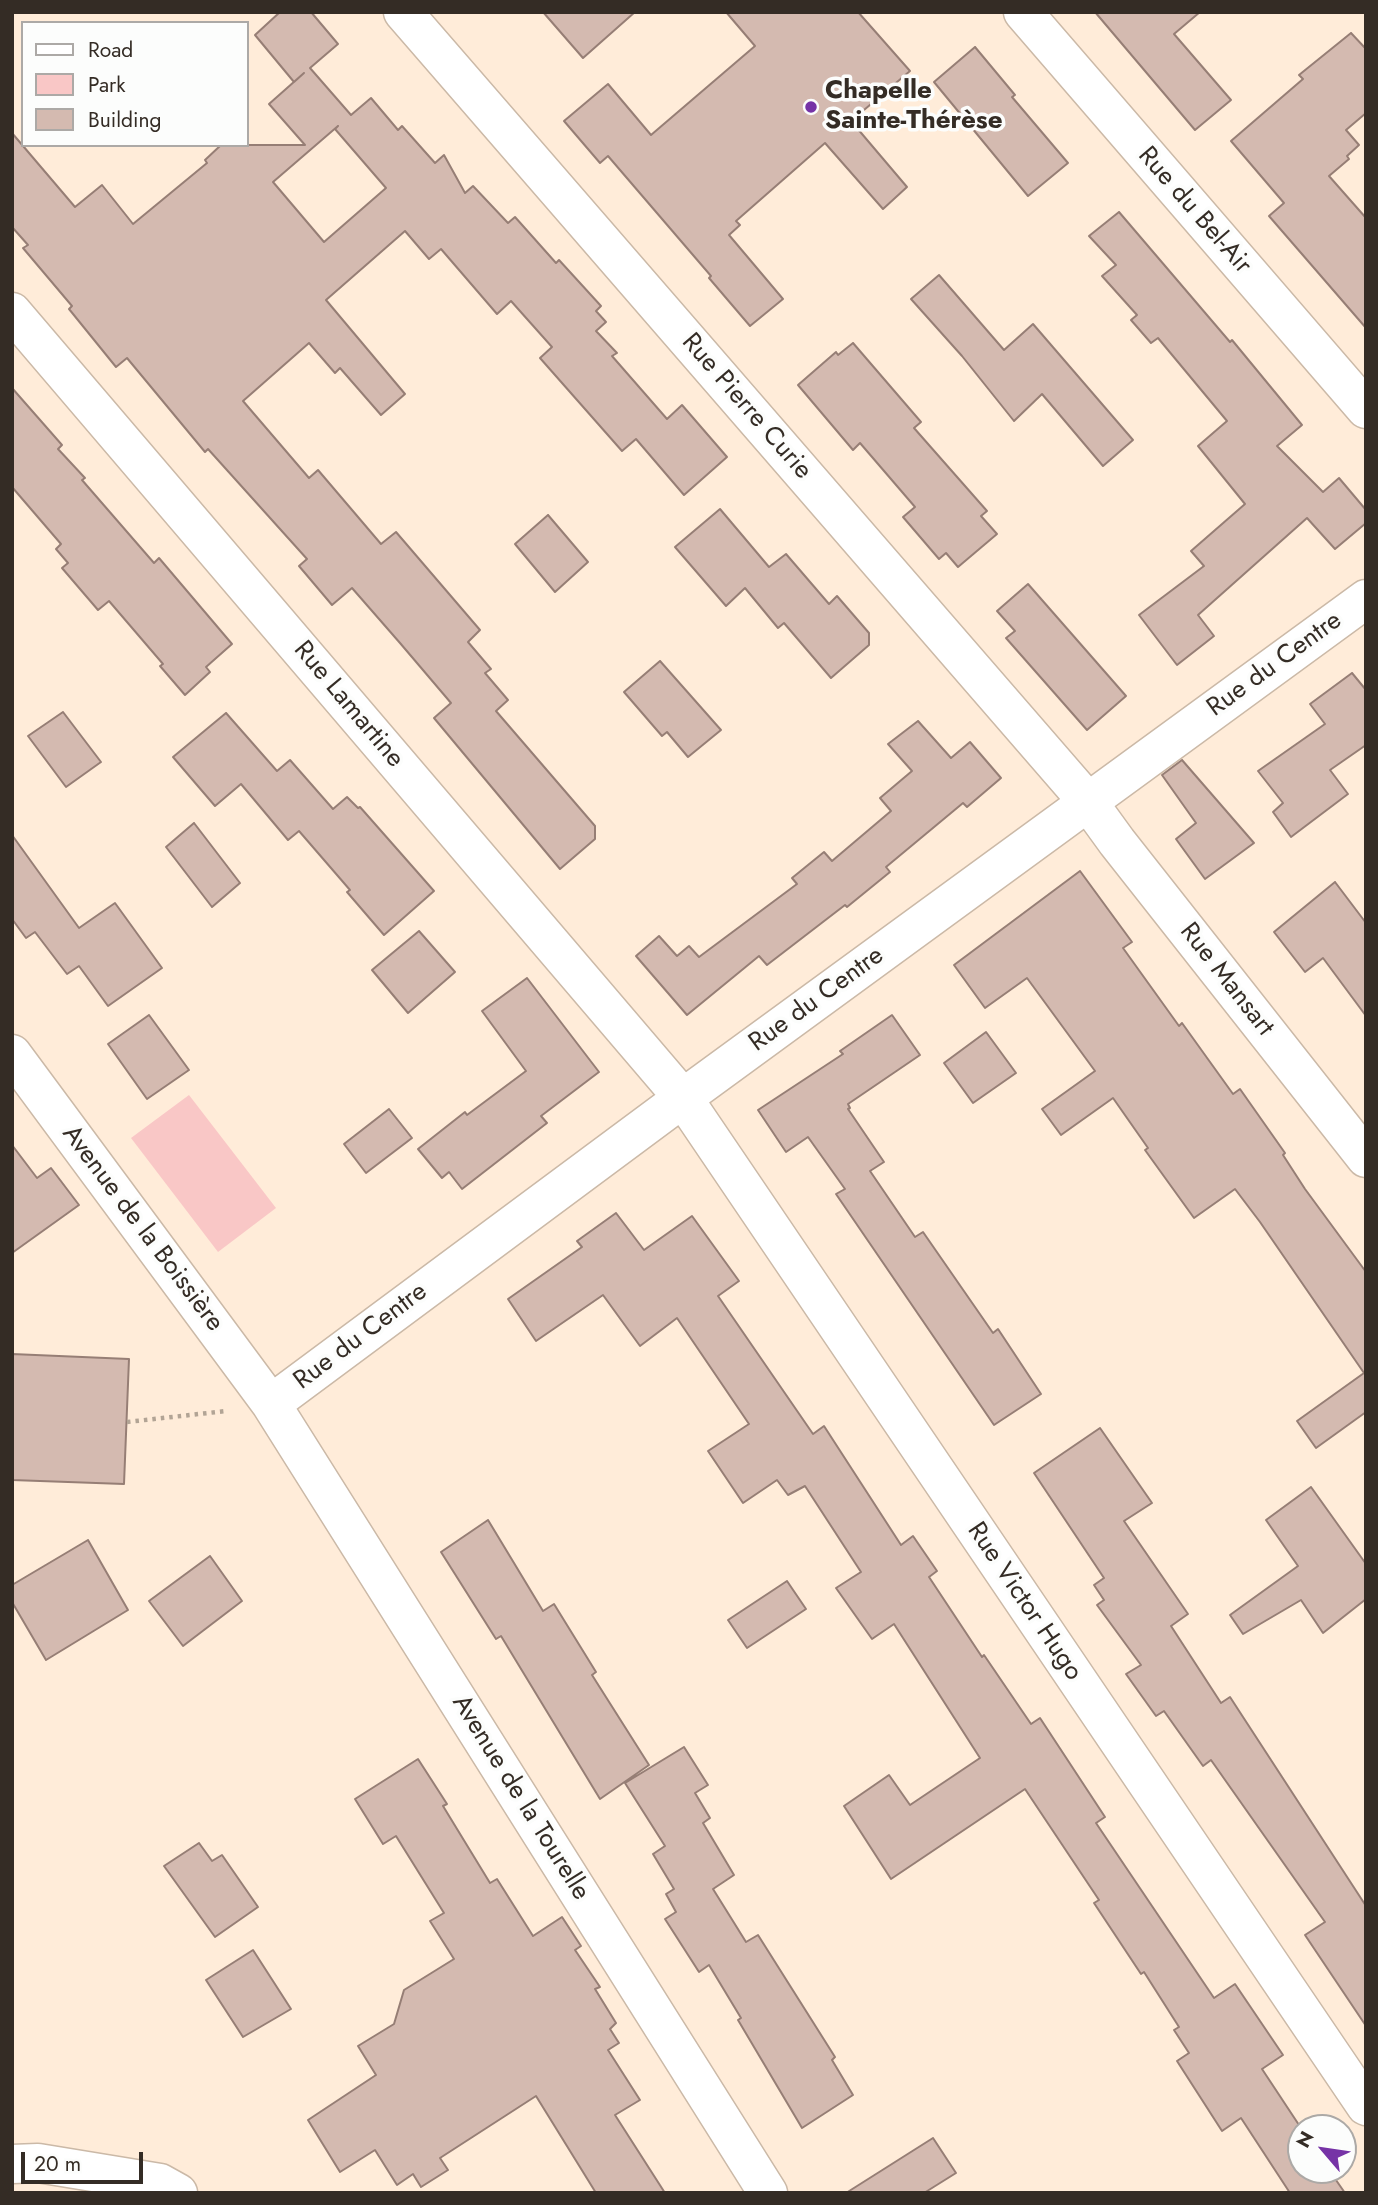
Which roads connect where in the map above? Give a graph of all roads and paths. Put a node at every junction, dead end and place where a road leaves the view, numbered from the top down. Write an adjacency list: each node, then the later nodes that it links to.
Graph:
1 (403, 12): 6 (street, Rue Pierre Curie)
2 (1023, 12): 4 (street, Rue du Bel-Air)
3 (12, 312): 8 (street, Rue Lamartine)
4 (1366, 409)
5 (1366, 599): 6 (street, Rue du Centre)
6 (1088, 802): 8 (street, Rue du Centre); 9 (street, Rue Mansart)
7 (12, 1054): 10 (street, Avenue de la Boissière)
8 (683, 1098): 10 (street, Rue du Centre); 12 (street, Rue Victor Hugo)
9 (1366, 1158)
10 (271, 1404): 11 (path); 15 (street, Avenue de la Tourelle)
11 (127, 1422)
12 (1366, 2106)
13 (12, 2164): 14 (street)
14 (177, 2193)
15 (768, 2193)

